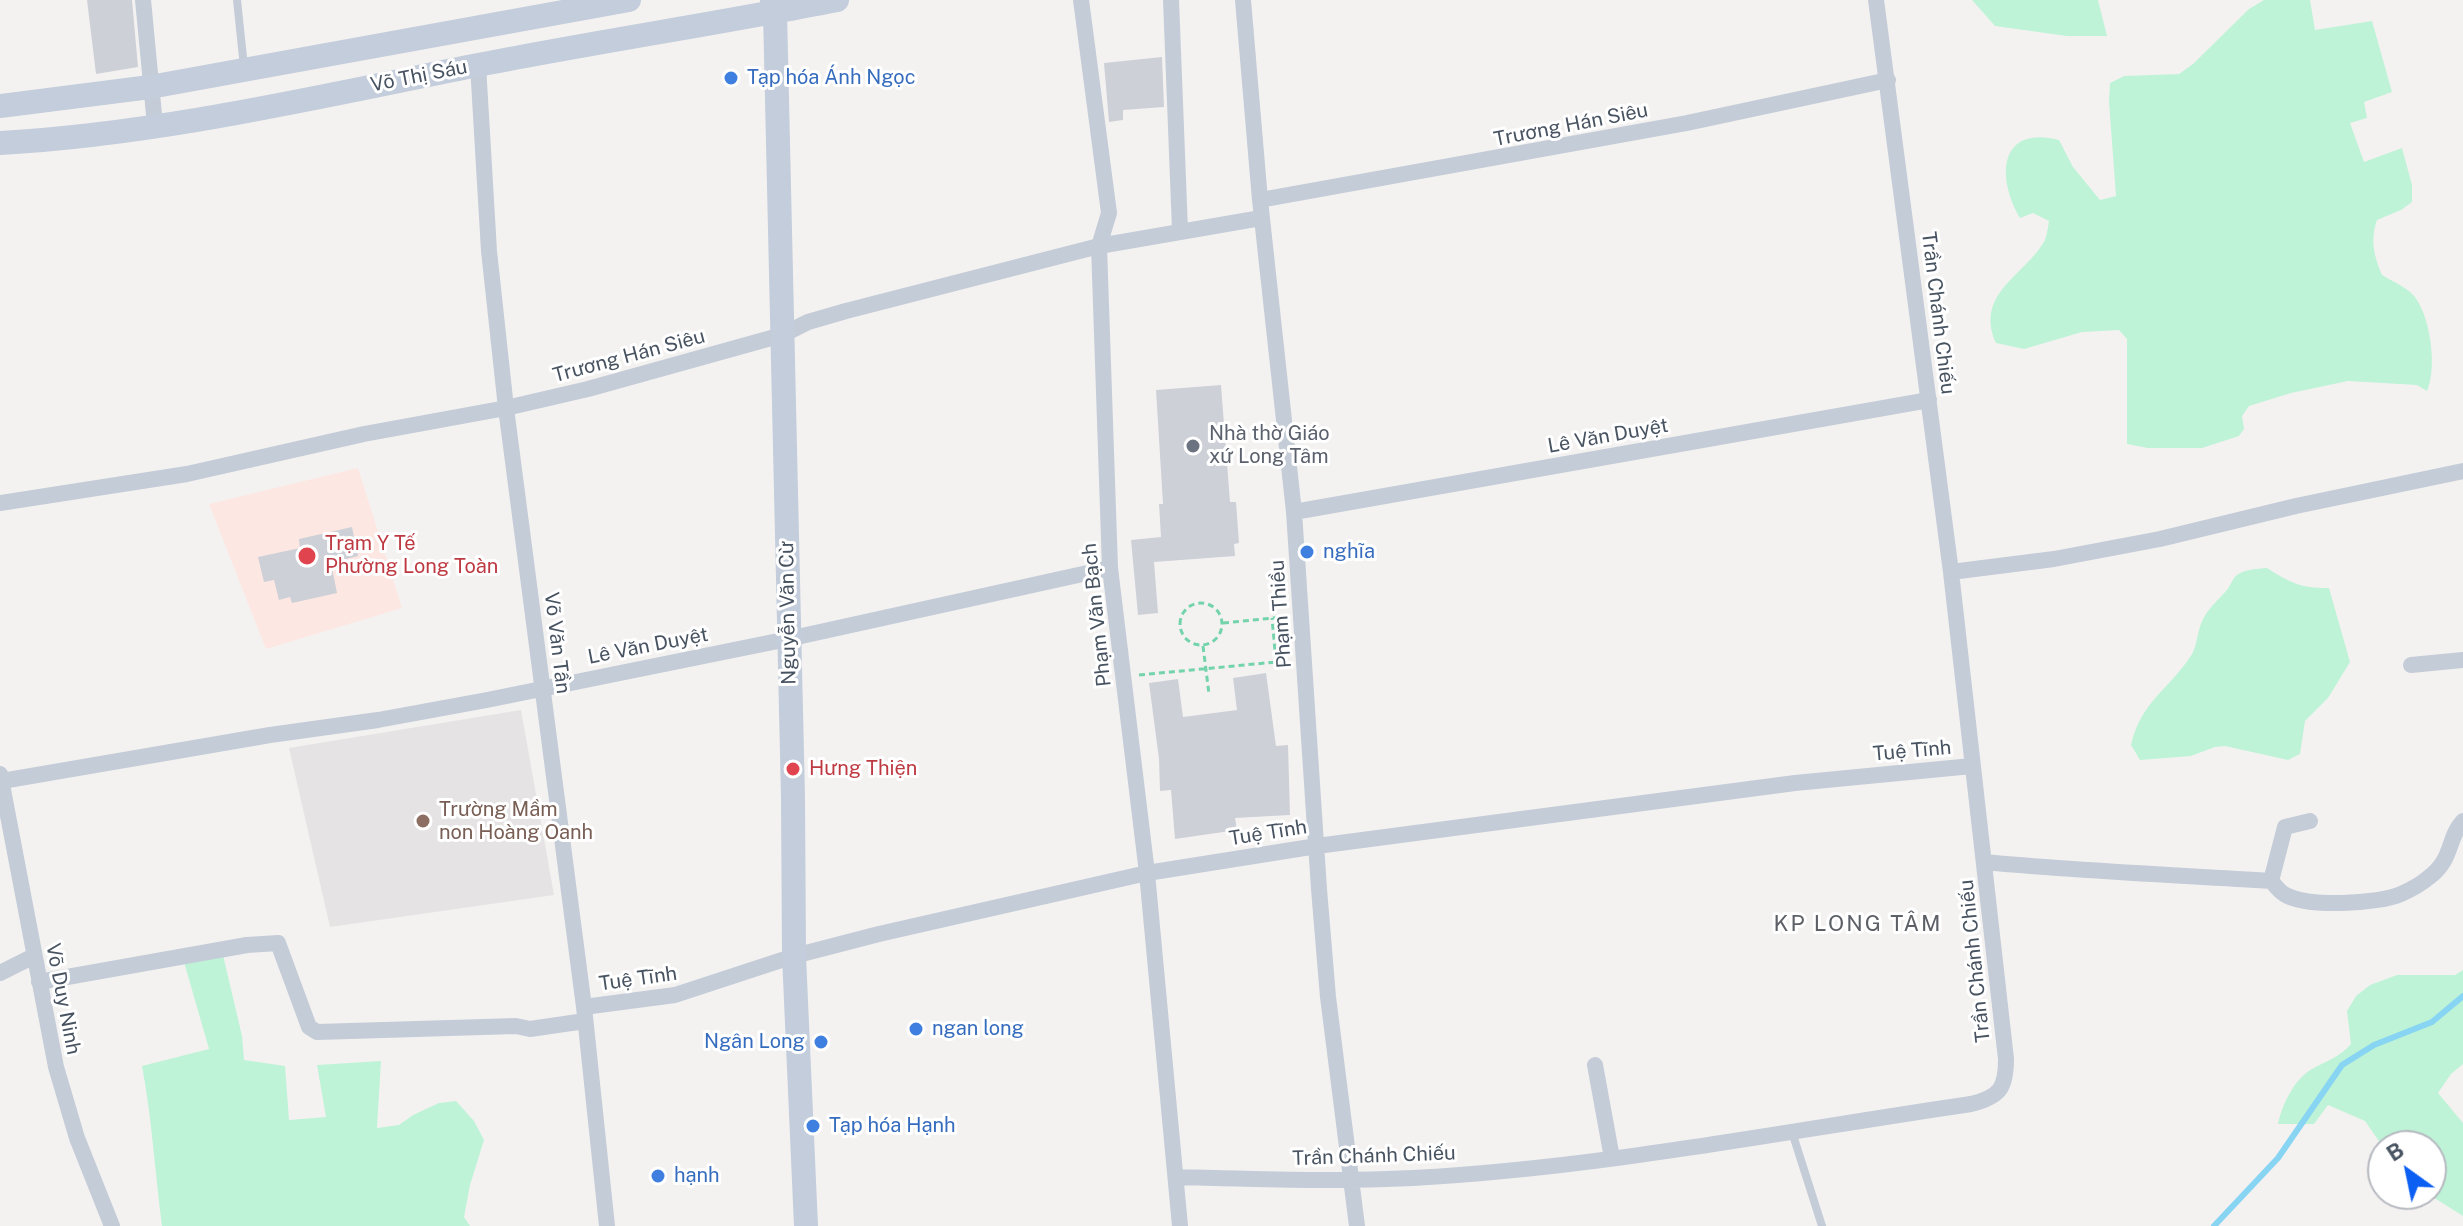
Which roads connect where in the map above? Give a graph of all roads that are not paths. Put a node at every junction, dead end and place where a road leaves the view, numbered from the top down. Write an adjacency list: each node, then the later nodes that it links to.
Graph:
1 (143, 0): 13 (street)
2 (237, 0): 11 (lane)
3 (629, 0): 11 (main road, Võ Thị Sáu)
4 (837, 0): 9 (main road, Võ Thị Sáu)
5 (1081, 0): 20 (street, Phạm Văn Bạch)
6 (1171, 0): 19 (street)
7 (1243, 0): 17 (street, Phạm Thiều)
8 (1876, 0): 12 (street, Trần Chánh Chiếu)
9 (774, 6): 10 (main road, Võ Thị Sáu); 21 (main road, Nguyễn Văn Cừ)
10 (478, 65): 15 (main road, Võ Thị Sáu); 23 (street, Võ Văn Tần)
11 (244, 70): 13 (main road, Võ Thị Sáu)
12 (1888, 80): 17 (street, Trương Hán Siêu); 22 (street, Trần Chánh Chiếu)
13 (150, 87): 14 (main road, Võ Thị Sáu); 15 (street)
14 (0, 106)
15 (155, 125): 16 (main road, Võ Thị Sáu)
16 (0, 143)
17 (1260, 200): 18 (street, Phạm Thiều)
18 (1261, 218): 19 (street, Trương Hán Siêu); 26 (street, Phạm Thiều)
19 (1180, 230): 20 (street, Trương Hán Siêu)
20 (1099, 246): 21 (street, Trương Hán Siêu); 27 (street, Phạm Văn Bạch)
21 (782, 335): 23 (street, Trương Hán Siêu); 29 (main road, Nguyễn Văn Cừ)
22 (1929, 400): 26 (street, Lê Văn Duyệt); 28 (street, Trần Chánh Chiếu)
23 (506, 408): 25 (street, Trương Hán Siêu); 32 (street, Võ Văn Tần)
24 (2463, 471): 28 (street)
25 (0, 503)
26 (1294, 512): 37 (street, Phạm Thiều)
27 (1110, 568): 29 (street, Lê Văn Duyệt); 39 (street, Phạm Văn Bạch)
28 (1951, 572): 33 (street, Trần Chánh Chiếu)
29 (788, 639): 32 (street, Lê Văn Duyệt); 42 (main road, Nguyễn Văn Cừ)
30 (2463, 660): 31 (street)
31 (2411, 665)
32 (542, 688): 34 (street, Lê Văn Duyệt); 45 (street, Võ Văn Tần)
33 (1972, 766): 37 (street, Tuệ Tĩnh); 38 (street, Trần Chánh Chiếu)
34 (1, 777): 41 (street, Võ Duy Ninh)
35 (2310, 821): 40 (street)
36 (2463, 821): 40 (street)
37 (1317, 846): 39 (street, Tuệ Tĩnh); 50 (street, Phạm Thiều)
38 (1984, 862): 40 (street); 47 (street, Trần Chánh Chiếu)
39 (1147, 873): 42 (street, Tuệ Tĩnh); 49 (street, Phạm Văn Bạch)
40 (2271, 881)
41 (34, 956): 43 (street); 44 (street, Võ Duy Ninh)
42 (794, 956): 45 (street, Tuệ Tĩnh); 53 (main road, Nguyễn Văn Cừ)
43 (0, 973)
44 (39, 982): 45 (street, Tuệ Tĩnh); 51 (street, Võ Duy Ninh)
45 (585, 1014): 52 (street, Võ Văn Tần)
46 (1595, 1065): 48 (street)
47 (1792, 1131): 48 (street, Trần Chánh Chiếu); 56 (lane)
48 (1612, 1158): 50 (street, Trần Chánh Chiếu)
49 (1177, 1177): 50 (street, Trần Chánh Chiếu); 54 (street, Phạm Văn Bạch)
50 (1351, 1180): 55 (street, Phạm Thiều)
51 (112, 1226)
52 (607, 1226)
53 (806, 1226)
54 (1180, 1226)
55 (1357, 1226)
56 (1822, 1226)

